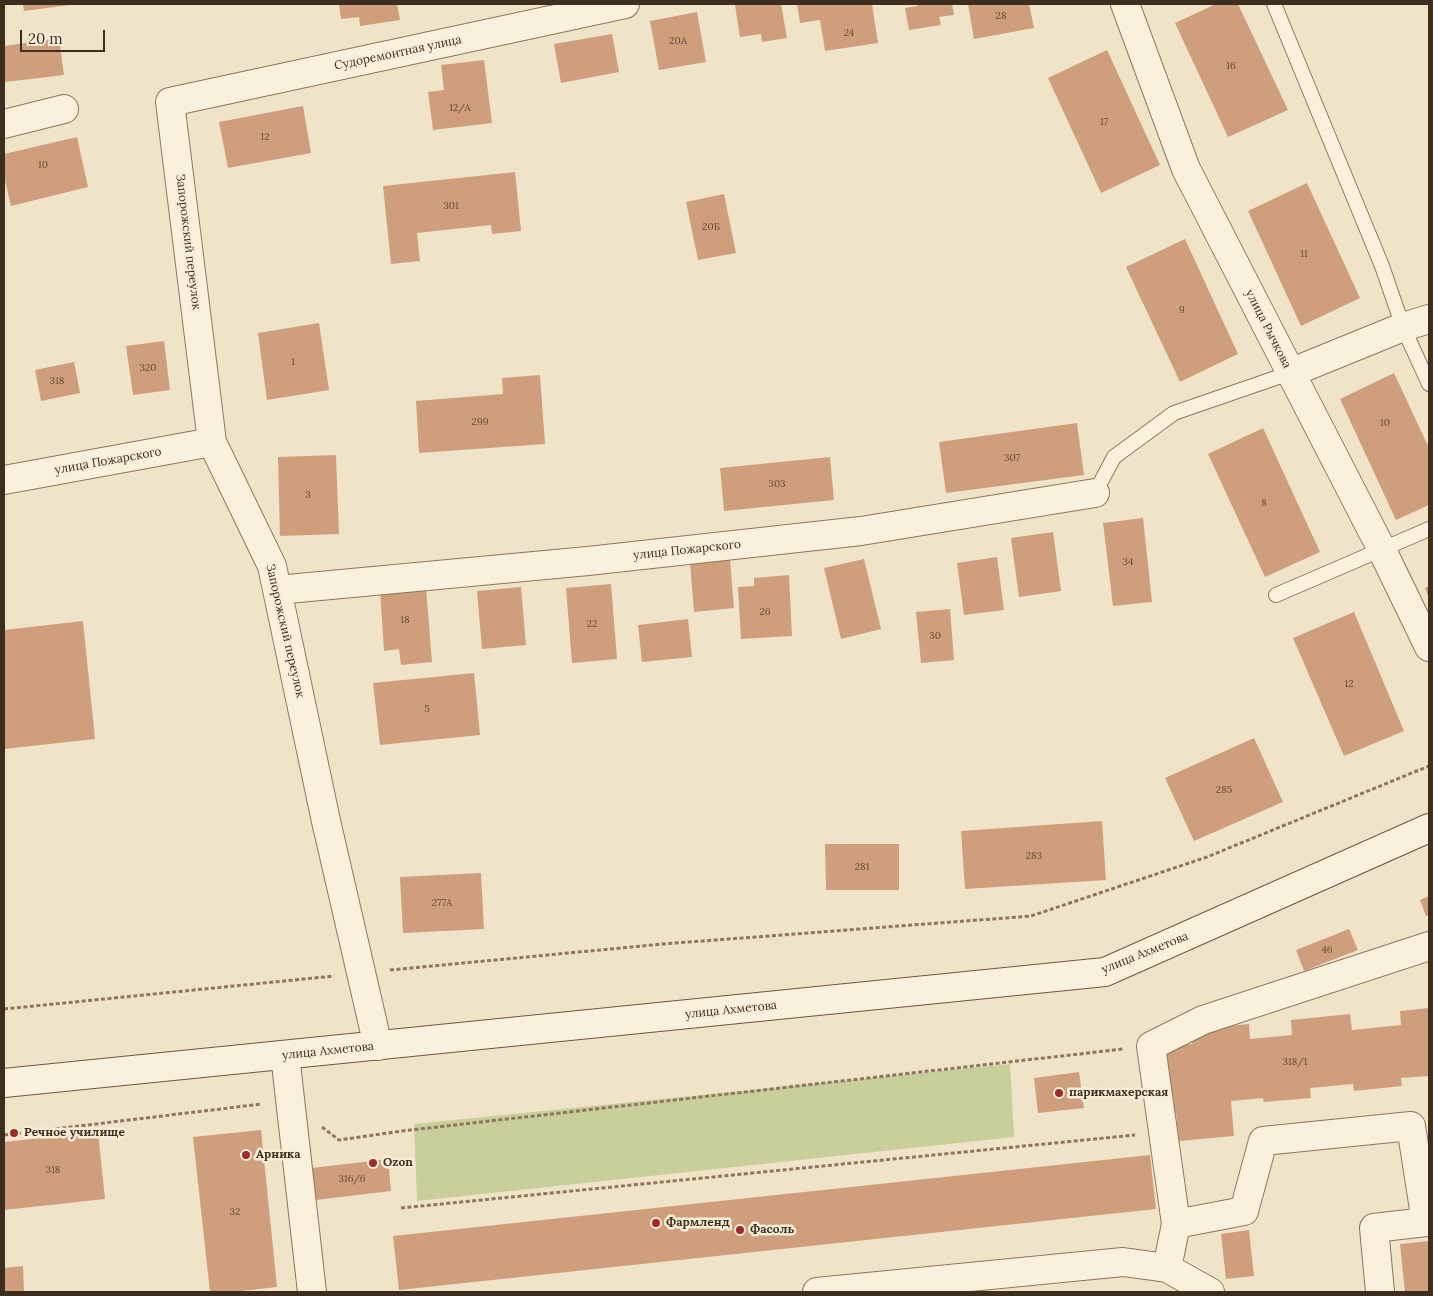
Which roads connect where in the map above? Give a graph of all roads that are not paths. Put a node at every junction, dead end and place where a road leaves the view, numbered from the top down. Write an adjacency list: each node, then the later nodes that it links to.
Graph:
1 (625, 4): 4 (street, Судоремонтная улица)
2 (1126, 4): 9 (street, улица Рычкова)
3 (1274, 4): 8 (lane)
4 (170, 102): 11 (street, Запорожский переулок)
5 (64, 109): 6 (street)
6 (4, 124)
7 (1429, 320): 8 (street)
8 (1403, 326): 9 (street); 10 (lane)
9 (1290, 373): 13 (lane); 15 (street, улица Рычкова)
10 (1429, 384)
11 (212, 442): 12 (street, улица Пожарского); 16 (street, Запорожский переулок)
12 (4, 480)
13 (1095, 493): 16 (street, улица Пожарского)
14 (1429, 529): 15 (lane)
15 (1382, 550): 17 (lane); 18 (street, улица Рычкова)
16 (277, 590): 21 (street, Запорожский переулок)
17 (1276, 595)
18 (1429, 647)
19 (1429, 828): 21 (street, улица Ахметова)
20 (1429, 946): 24 (street)
21 (378, 1046): 22 (street, улица Ахметова)
22 (285, 1055): 23 (street, улица Ахметова); 26 (street)
23 (4, 1083)
24 (1176, 1224): 25 (street); 29 (street)
25 (1166, 1268): 27 (street); 28 (street)
26 (312, 1292)
27 (817, 1292)
28 (1210, 1292)
29 (1380, 1292)

